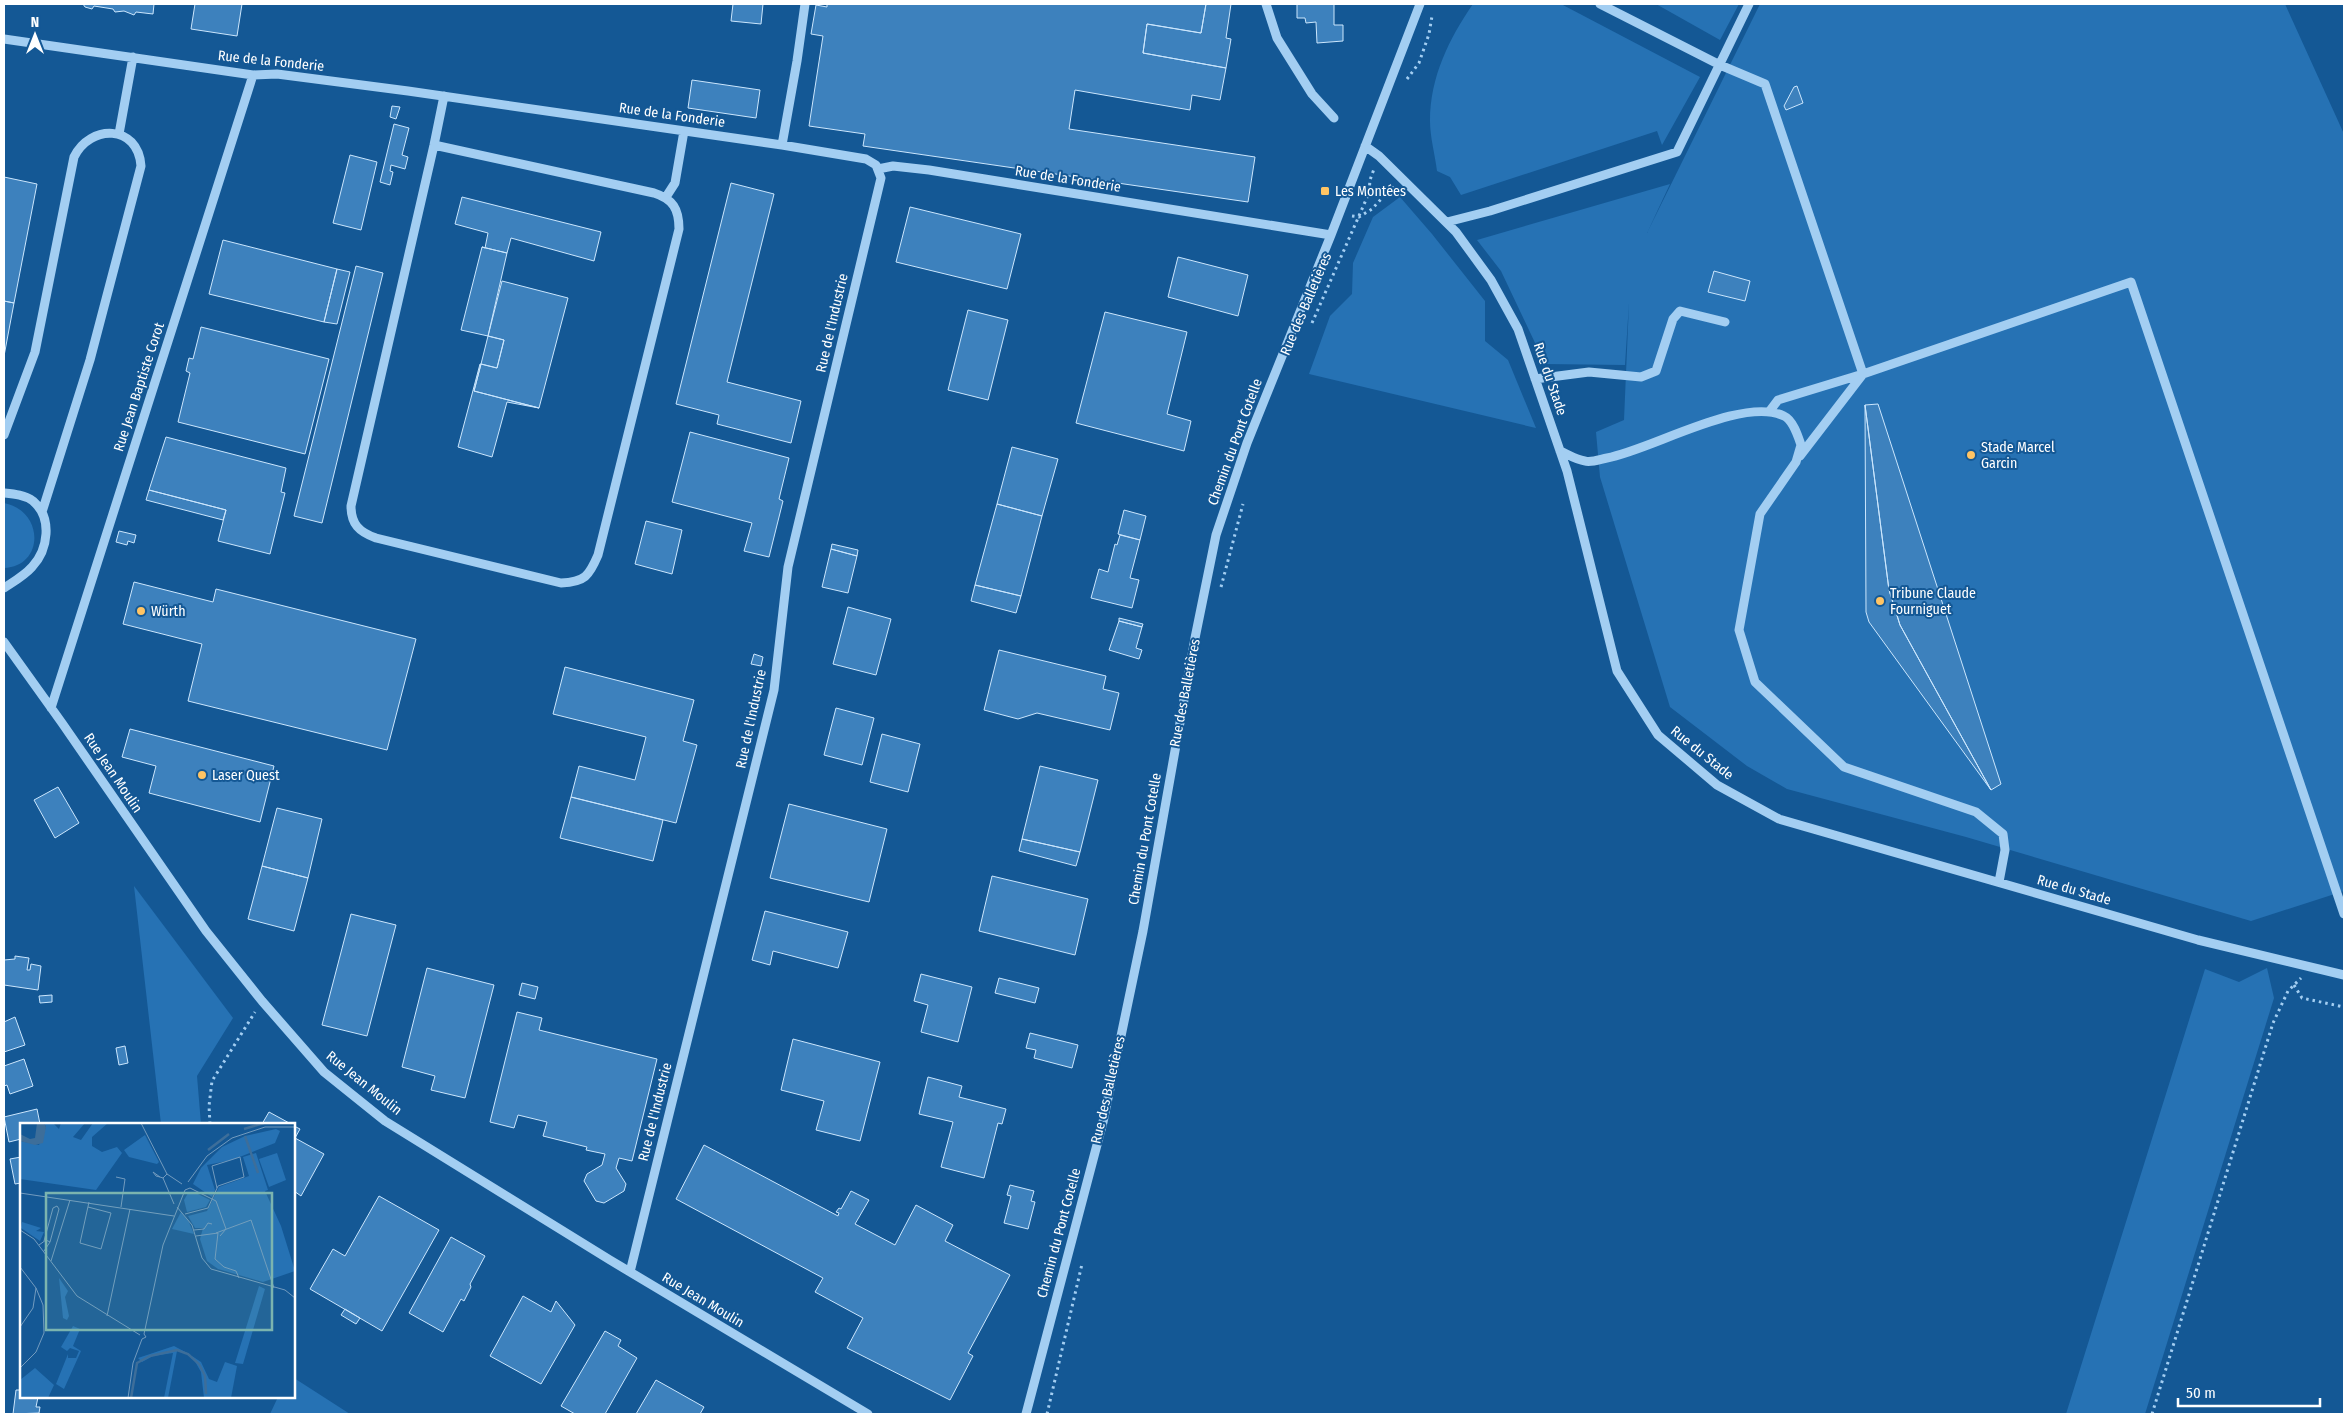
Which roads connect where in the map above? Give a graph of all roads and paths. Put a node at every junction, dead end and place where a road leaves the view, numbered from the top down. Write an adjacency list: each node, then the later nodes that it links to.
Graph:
1 (805, 4): 17 (street)
2 (1266, 4): 13 (street)
3 (1420, 4): 18 (street, Chemin du Pont Cotelle)
4 (1600, 4): 9 (street)
5 (1749, 4): 9 (street)
6 (1433, 12): 11 (path)
7 (4, 39): 8 (street, Rue de la Fonderie)
8 (132, 57): 10 (street, Rue de la Fonderie); 15 (street)
9 (1720, 65): 25 (street); 29 (street)
10 (253, 75): 12 (street, Rue de la Fonderie); 41 (street, Rue Jean Baptiste Corot)
11 (1404, 88)
12 (444, 96): 14 (street, Rue de la Fonderie); 16 (street)
13 (1334, 118)
14 (684, 131): 17 (street, Rue de la Fonderie); 22 (street)
15 (119, 134): 32 (street); 37 (street)
16 (434, 145): 22 (street); 22 (street)
17 (782, 145): 20 (street, Rue de la Fonderie)
18 (1365, 146): 19 (street, Rue du Stade); 26 (street, Chemin du Pont Cotelle)
19 (1379, 156): 21 (street, Rue du Stade); 24 (path, Rue des Balletières)
20 (878, 169): 26 (street, Rue de la Fonderie); 49 (street, Rue de l'Industrie)
21 (1403, 179): 24 (path); 25 (street, Rue du Stade)
22 (666, 197)
23 (1351, 216): 24 (path)
24 (1359, 217): 28 (path, Rue des Balletières)
25 (1447, 222): 30 (street, Rue du Stade)
26 (1331, 235): 51 (street, Chemin du Pont Cotelle)
27 (1725, 322): 30 (street)
28 (1308, 332)
29 (1863, 374): 31 (street); 34 (street); 43 (street)
30 (1536, 379): 33 (street, Rue du Stade)
31 (1769, 412): 33 (street); 34 (street)
32 (4, 435)
33 (1560, 451): 42 (street, Rue du Stade)
34 (1796, 462): 42 (street)
35 (4, 493): 37 (street)
36 (1245, 497): 39 (path)
37 (42, 512): 38 (street)
38 (4, 588)
39 (1221, 590)
40 (4, 642): 41 (street, Rue Jean Moulin)
41 (51, 708): 45 (street, Rue Jean Moulin)
42 (1999, 882): 44 (street, Rue du Stade)
43 (2344, 914)
44 (2344, 975)
45 (262, 1000): 47 (path); 49 (street, Rue Jean Moulin)
46 (2344, 1007): 53 (path)
47 (210, 1123)
48 (1082, 1261): 52 (path)
49 (630, 1272): 50 (street, Rue Jean Moulin)
50 (868, 1414)
51 (1026, 1414)
52 (1047, 1414)
53 (2152, 1414)

